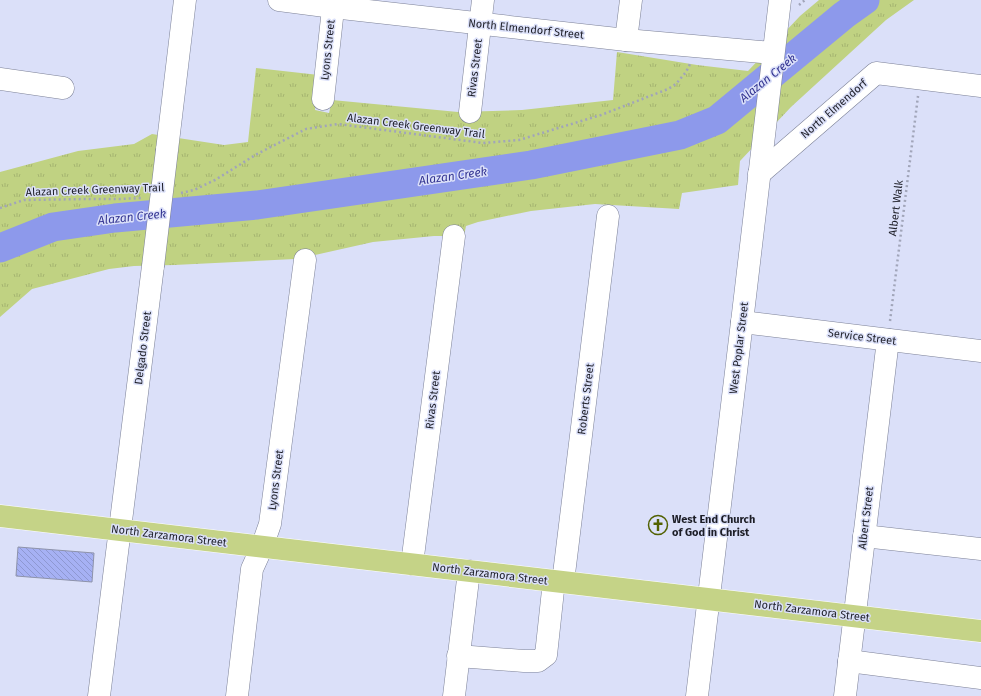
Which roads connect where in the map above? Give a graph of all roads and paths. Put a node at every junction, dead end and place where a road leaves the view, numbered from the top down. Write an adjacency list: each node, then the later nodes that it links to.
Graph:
1 (185, 0): 29 (street, Delgado Street, bridge)
2 (279, 0): 7 (street, North Elmendorf Street)
3 (483, 0): 8 (street, Rivas Street)
4 (631, 0): 9 (street)
5 (805, 0): 6 (path)
6 (790, 2): 11 (street, West Poplar Street)
7 (333, 4): 8 (street, North Elmendorf Street); 16 (street, Lyons Street)
8 (480, 23): 9 (street, North Elmendorf Street); 17 (street, Rivas Street)
9 (626, 40): 11 (street, North Elmendorf Street)
10 (693, 59): 19 (path, Alazan Creek Greenway Trail)
11 (772, 62): 18 (street, West Poplar Street)
12 (920, 78): 14 (street); 18 (street, North Elmendorf); 26 (path, Albert Walk)
13 (0, 79): 15 (street)
14 (981, 86)
15 (63, 88)
16 (323, 99)
17 (470, 112)
18 (759, 174): 25 (street, West Poplar Street)
19 (181, 193)
20 (145, 197): 21 (path, Alazan Creek Greenway Trail)
21 (0, 208)
22 (608, 216): 35 (street, Roberts Street)
23 (454, 236): 33 (street, Rivas Street)
24 (304, 260): 31 (street, Lyons Street)
25 (742, 322): 26 (street, Service Street); 36 (street, West Poplar Street)
26 (888, 340): 27 (street, Service Street); 30 (street, Albert Street)
27 (981, 351)
28 (0, 516): 29 (main road, North Zarzamora Street)
29 (119, 530): 31 (main road, North Zarzamora Street); 42 (street, Delgado Street)
30 (864, 536): 32 (street); 37 (street, Albert Street)
31 (262, 547): 33 (main road, North Zarzamora Street); 43 (street, Lyons Street)
32 (981, 549)
33 (412, 564): 34 (main road, North Zarzamora Street)
34 (469, 571): 35 (main road, North Zarzamora Street); 39 (street)
35 (559, 582): 36 (main road, North Zarzamora Street); 39 (street, Roberts Street)
36 (709, 599): 37 (main road, North Zarzamora Street); 45 (street, West Poplar Street)
37 (854, 616): 38 (main road, North Zarzamora Street); 40 (street, Albert Street)
38 (981, 631)
39 (458, 656): 44 (street)
40 (849, 661): 41 (street); 46 (street, Albert Street)
41 (981, 678)
42 (99, 696)
43 (237, 696)
44 (454, 696)
45 (697, 696)
46 (844, 696)

